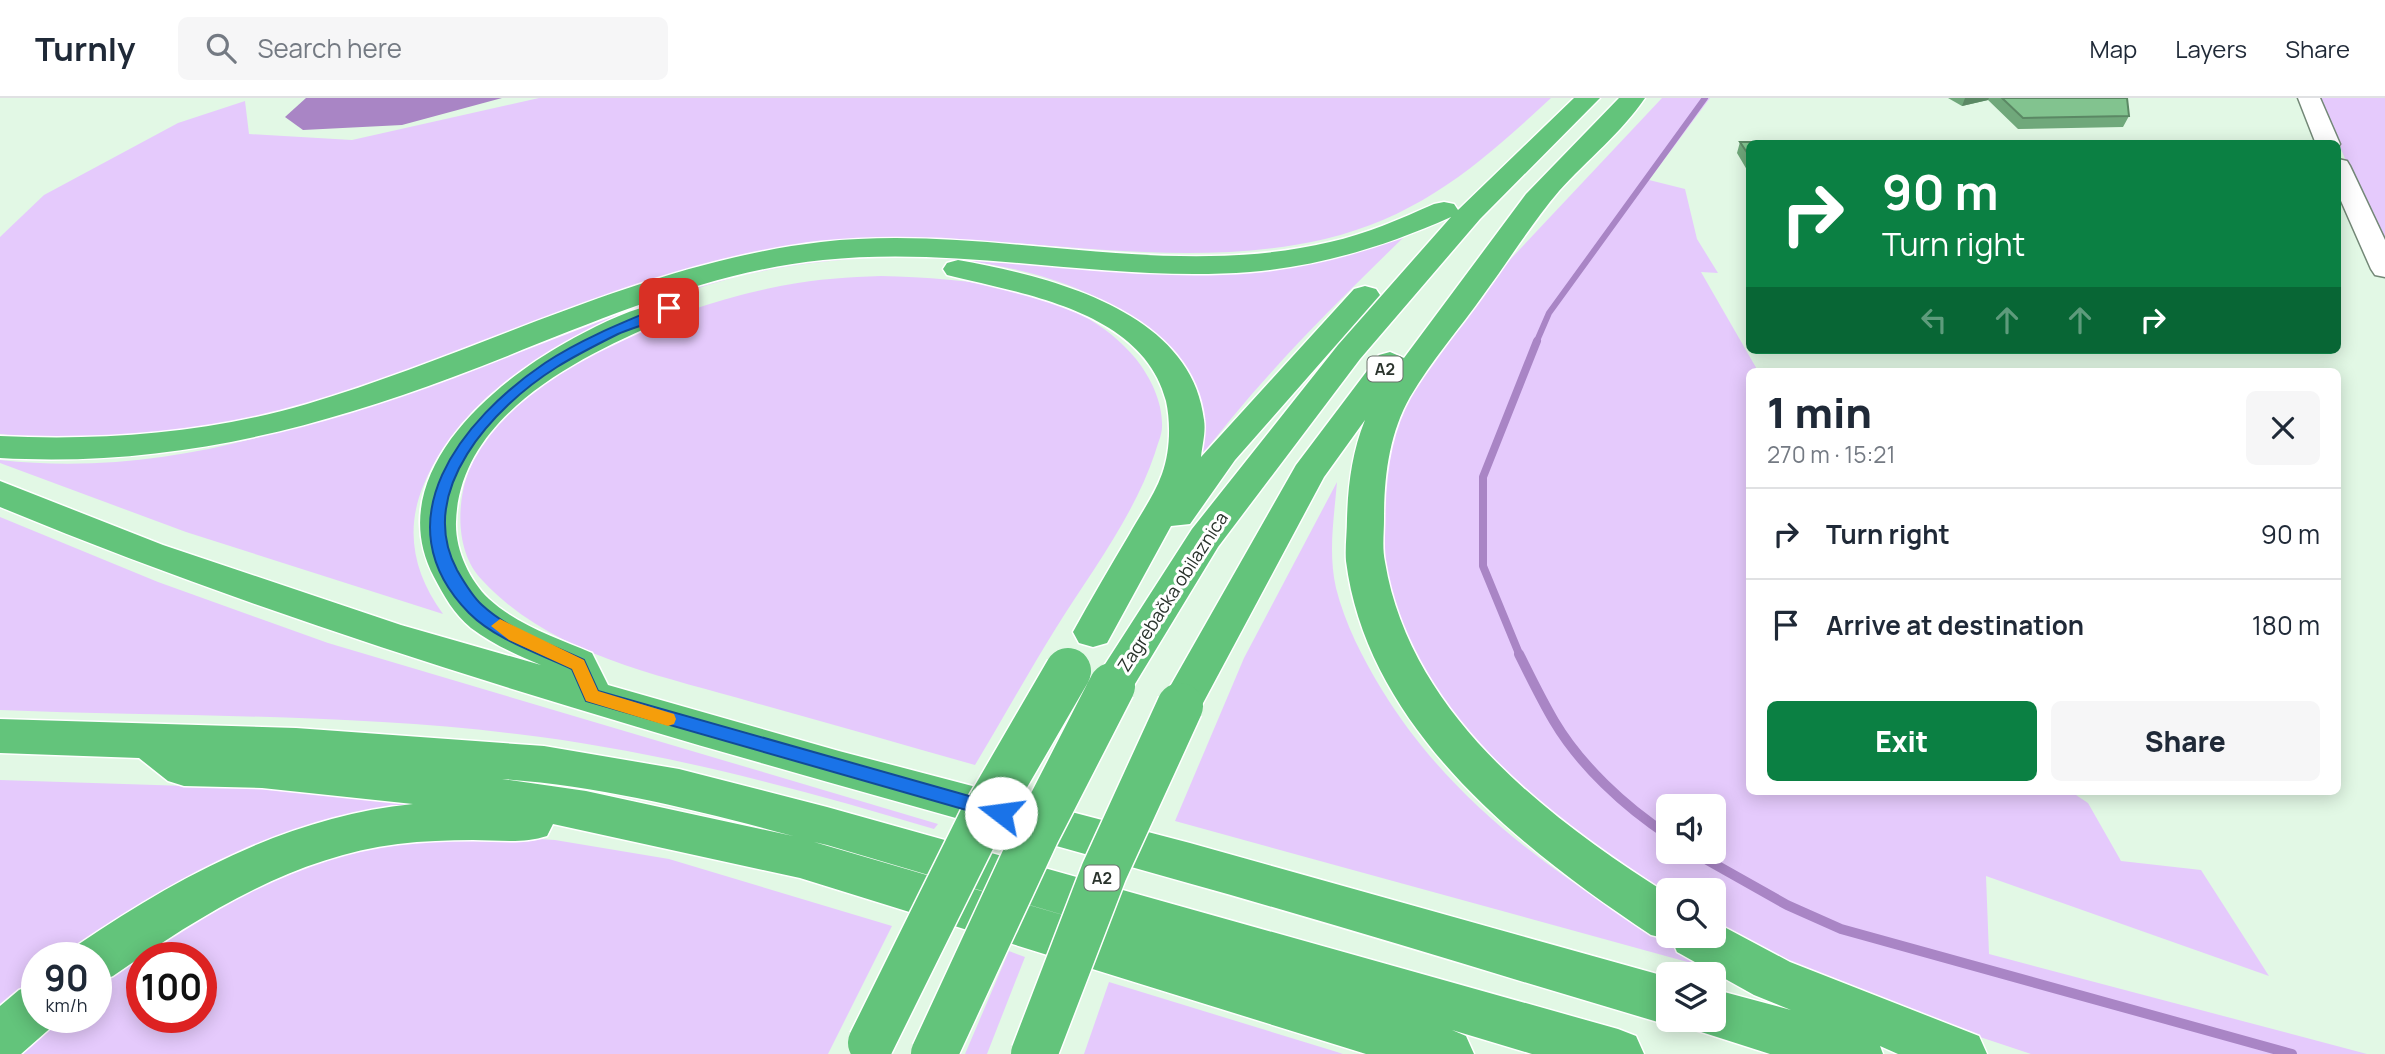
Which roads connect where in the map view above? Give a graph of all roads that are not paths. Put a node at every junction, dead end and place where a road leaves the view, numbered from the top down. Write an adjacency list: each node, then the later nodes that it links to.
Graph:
1 (1633, 98): 6 (highway, A2)
2 (2309, 98): 4 (lane)
3 (1579, 107): 7 (highway); 25 (highway, Zagrebačka obilaznica / A2, bridge)
4 (2326, 140)
5 (2341, 173): 8 (lane)
6 (1552, 182): 16 (highway); 26 (highway, A2, bridge)
7 (1444, 210): 9 (highway); 11 (highway)
8 (2385, 269)
9 (0, 447)
10 (0, 493): 12 (highway)
11 (1093, 632): 12 (highway); 23 (highway, bridge)
12 (592, 696): 19 (highway)
13 (0, 736): 14 (highway)
14 (148, 740): 15 (highway); 27 (highway)
15 (712, 840): 18 (highway); 24 (highway)
16 (1656, 913)
17 (1716, 948): 29 (highway)
18 (112, 950)
19 (1656, 998)
20 (1726, 1017): 28 (highway)
21 (21, 1021): 22 (highway)
22 (0, 1039)
23 (869, 1049)
24 (1440, 1052)
25 (934, 1054)
26 (1034, 1054)
27 (1618, 1054)
28 (1857, 1054)
29 (1961, 1054)

